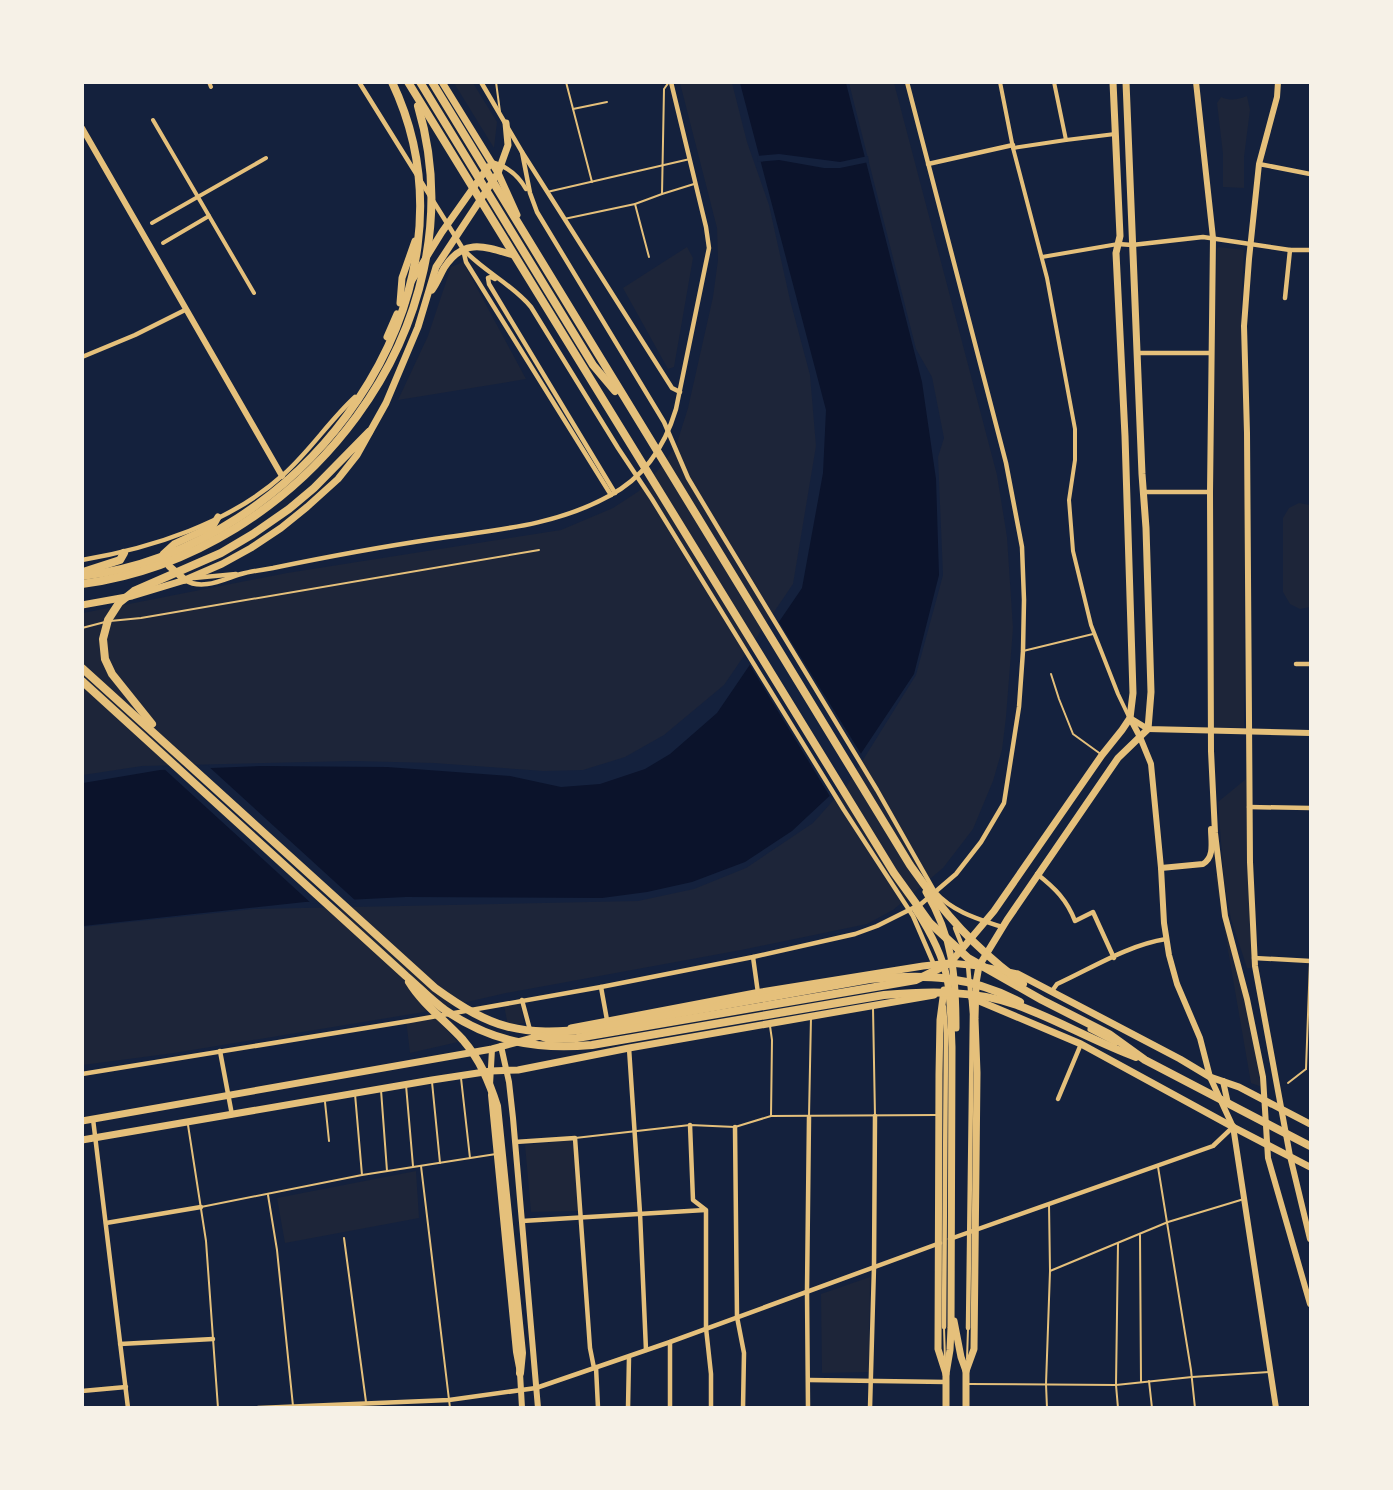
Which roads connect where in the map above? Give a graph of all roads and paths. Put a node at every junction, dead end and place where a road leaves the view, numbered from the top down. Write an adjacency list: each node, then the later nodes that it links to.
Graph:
1 (359, 82): 35 (street)
2 (392, 82): 87 (highway)
3 (408, 82): 40 (main road); 76 (highway); 89 (highway)
4 (420, 82): 72 (highway)
5 (432, 82): 75 (highway)
6 (442, 82): 30 (main road)
7 (482, 82): 20 (street)
8 (496, 82): 20 (lane)
9 (566, 82): 19 (lane)
10 (670, 82): 29 (street); 34 (lane)
11 (907, 82): 31 (street)
12 (1000, 82): 26 (street)
13 (1054, 82): 25 (street)
14 (1113, 82): 24 (main road)
15 (1126, 82): 56 (main road)
16 (1196, 82): 52 (street)
17 (1278, 82): 32 (street)
18 (607, 102): 19 (lane)
19 (573, 109): 38 (lane)
20 (500, 113): 22 (street)
21 (153, 120): 44 (street)
22 (506, 123): 27 (street); 33 (main road)
23 (82, 128): 68 (street)
24 (1115, 134): 25 (street); 54 (main road)
25 (1066, 140): 26 (street)
26 (1013, 147): 31 (street); 62 (street)
27 (522, 152): 41 (street); 42 (street)
28 (266, 158): 44 (street)
29 (690, 159): 34 (lane); 39 (street)
30 (491, 162): 33 (street); 36 (main road); 40 (main road)
31 (928, 164): 93 (street)
32 (1259, 164): 37 (street); 55 (street)
33 (501, 165): 36 (main road); 42 (street)
34 (663, 165): 38 (lane); 43 (lane)
35 (415, 172): 50 (street); 67 (main road)
36 (498, 173): 45 (main road); 221 (main road)
37 (1311, 174)
38 (592, 182): 41 (lane)
39 (696, 183): 43 (lane); 73 (street)
40 (472, 188): 45 (main road); 50 (main road)
41 (547, 192): 48 (street)
42 (530, 194): 214 (street)
43 (662, 194): 46 (lane)
44 (198, 196): 47 (street); 49 (street)
45 (479, 199): 51 (main road); 60 (main road)
46 (634, 204): 48 (lane); 61 (lane)
47 (209, 216): 53 (street); 64 (street)
48 (564, 219): 73 (street)
49 (152, 223)
50 (448, 225): 51 (street); 67 (main road)
51 (455, 236): 57 (street); 65 (main road)
52 (1213, 238): 55 (street); 56 (street); 70 (street)
53 (163, 243)
54 (1118, 244): 56 (street); 62 (street); 99 (main road)
55 (1251, 244): 58 (street); 102 (street)
56 (1132, 245): 69 (main road)
57 (463, 249): 60 (main road); 63 (street); 65 (main road); 81 (street)
58 (1290, 250): 59 (street); 66 (street)
59 (1311, 250)
60 (513, 255): 213 (main road)
61 (649, 257)
62 (1042, 257): 92 (street)
63 (512, 289): 81 (street); 213 (street)
64 (254, 294)
65 (429, 294): 77 (main road)
66 (1285, 298)
67 (399, 308): 74 (main road)
68 (185, 310): 71 (street); 78 (street)
69 (1137, 353): 70 (street); 79 (main road)
70 (1211, 353): 80 (street)
71 (82, 357)
72 (593, 365): 75 (highway); 76 (highway)
73 (680, 392): 81 (street)
74 (355, 397): 78 (street); 85 (main road)
75 (631, 409): 138 (highway)
76 (612, 416): 140 (highway)
77 (369, 432): 88 (main road); 104 (highway)
78 (282, 476): 82 (street)
79 (1143, 492): 80 (street); 100 (main road)
80 (1210, 492): 101 (street)
81 (613, 494): 88 (street)
82 (218, 517): 84 (street); 85 (main road)
83 (539, 550): 91 (lane)
84 (124, 553): 86 (street); 87 (highway)
85 (163, 554): 87 (main road); 88 (main road)
86 (82, 560)
87 (82, 574)
88 (185, 580): 90 (main road)
89 (82, 584)
90 (82, 605)
91 (82, 628)
92 (1095, 633): 93 (lane); 99 (street)
93 (1023, 651): 112 (street)
94 (1296, 664): 95 (street)
95 (1311, 664)
96 (82, 668): 104 (highway)
97 (1051, 674): 106 (lane)
98 (82, 681): 122 (highway)
99 (1130, 718): 100 (street); 105 (street); 106 (main road)
100 (1148, 729): 101 (street); 105 (main road)
101 (1212, 731): 102 (street); 107 (street)
102 (1248, 732): 103 (street); 108 (street)
103 (1311, 733)
104 (158, 735): 133 (highway)
105 (1140, 737): 110 (street); 111 (main road)
106 (1102, 755): 113 (main road)
107 (1213, 792): 110 (street); 157 (street)
108 (1249, 807): 109 (street); 118 (street)
109 (1311, 808)
110 (1161, 868): 115 (street)
111 (1037, 874): 114 (main road); 117 (street)
112 (935, 892): 113 (street); 116 (street)
113 (985, 921): 114 (street); 120 (main road)
114 (1002, 927): 121 (main road)
115 (1166, 939): 117 (street); 147 (street)
116 (753, 957): 123 (street); 125 (street)
117 (1114, 958): 124 (street)
118 (1254, 958): 119 (street); 158 (street)
119 (1310, 961): 141 (lane)
120 (950, 963): 121 (main road); 125 (main road); 126 (main road); 133 (highway)
121 (979, 966): 124 (main road); 127 (main road); 147 (main road)
122 (406, 976): 140 (highway); 223 (highway)
123 (601, 987): 128 (street); 131 (street)
124 (1052, 991): 147 (main road)
125 (758, 993): 131 (main road)
126 (944, 993): 127 (main road); 129 (main road); 160 (main road)
127 (976, 999): 134 (main road); 201 (main road)
128 (522, 1000): 133 (street); 139 (street)
129 (873, 1007): 130 (main road); 162 (lane)
130 (811, 1017): 132 (main road); 163 (lane)
131 (607, 1020): 133 (main road)
132 (770, 1024): 137 (main road); 161 (lane)
133 (529, 1035): 135 (main road); 138 (highway)
134 (1081, 1044): 156 (street); 172 (main road)
135 (501, 1046): 136 (main road); 143 (street)
136 (492, 1048): 144 (street); 154 (main road)
137 (628, 1048): 143 (main road); 173 (street)
138 (1124, 1049): 180 (highway)
139 (220, 1051): 145 (street); 154 (street)
140 (1145, 1060): 180 (highway)
141 (1306, 1069): 142 (lane); 150 (lane)
142 (1311, 1069)
143 (507, 1070): 144 (main road); 164 (street)
144 (491, 1071): 146 (main road); 167 (street)
145 (82, 1074)
146 (461, 1076): 148 (main road); 183 (lane)
147 (1210, 1077): 149 (main road); 172 (street)
148 (432, 1080): 151 (main road); 184 (lane)
149 (1223, 1081): 157 (main road); 172 (street)
150 (1288, 1083)
151 (406, 1085): 152 (main road); 185 (lane)
152 (381, 1089): 153 (main road); 189 (lane)
153 (355, 1094): 155 (main road); 190 (lane)
154 (229, 1095): 159 (street); 165 (main road)
155 (324, 1099): 159 (main road); 177 (lane)
156 (1058, 1099)
157 (1266, 1101): 158 (main road); 179 (street)
158 (1281, 1108): 169 (main road); 182 (street)
159 (232, 1115): 168 (main road)
160 (939, 1115): 162 (lane); 205 (main road)
161 (771, 1116): 163 (lane); 171 (lane)
162 (874, 1116): 163 (lane); 207 (street)
163 (809, 1117): 209 (street)
164 (513, 1118): 167 (street); 178 (street)
165 (93, 1119): 166 (main road); 174 (street)
166 (82, 1120)
167 (492, 1120): 181 (street)
168 (188, 1122): 174 (main road); 194 (lane)
169 (1311, 1124)
170 (690, 1125): 171 (lane); 173 (lane); 195 (street)
171 (735, 1127): 211 (street)
172 (1233, 1127): 179 (main road); 187 (street); 192 (street)
173 (634, 1131): 175 (lane); 196 (street)
174 (96, 1137): 176 (main road); 200 (street)
175 (575, 1138): 178 (street); 197 (street)
176 (82, 1140)
177 (329, 1141)
178 (515, 1142): 198 (street)
179 (1266, 1143): 182 (main road); 210 (street)
180 (1311, 1146)
181 (496, 1154): 183 (lane); 223 (street)
182 (1290, 1156): 188 (main road); 204 (street)
183 (470, 1158): 184 (lane)
184 (440, 1163): 186 (lane)
185 (413, 1166): 186 (lane); 189 (lane)
186 (421, 1166): 237 (lane)
187 (1158, 1166): 193 (street); 199 (lane)
188 (1311, 1167)
189 (387, 1171): 190 (lane)
190 (362, 1175): 191 (lane)
191 (268, 1194): 194 (lane); 239 (lane)
192 (1245, 1198): 199 (lane); 222 (street)
193 (1049, 1204): 201 (street); 208 (lane)
194 (201, 1207): 200 (street); 215 (lane)
195 (706, 1210): 196 (street); 212 (street)
196 (640, 1213): 197 (street); 218 (street)
197 (582, 1217): 198 (street); 220 (street)
198 (522, 1221): 234 (street)
199 (1168, 1222): 202 (lane); 224 (lane)
200 (106, 1223): 217 (street)
201 (976, 1230): 205 (street); 221 (main road)
202 (1140, 1233): 206 (lane); 229 (lane)
203 (344, 1238): 238 (lane)
204 (1311, 1239)
205 (938, 1243): 207 (street); 225 (main road)
206 (1118, 1243): 208 (lane); 232 (lane)
207 (874, 1267): 209 (street); 228 (street)
208 (1050, 1271): 231 (lane)
209 (807, 1291): 211 (street); 226 (street)
210 (1311, 1304)
211 (737, 1317): 212 (street); 250 (street)
212 (706, 1328): 216 (street); 249 (street)
213 (947, 1328): 225 (main road)
214 (968, 1328): 221 (lane)
215 (213, 1339): 217 (street); 241 (lane)
216 (670, 1342): 218 (street); 248 (street)
217 (120, 1344): 233 (street)
218 (646, 1350): 219 (street)
219 (629, 1357): 220 (street); 247 (street)
220 (595, 1367): 234 (street); 246 (street)
221 (966, 1371): 230 (main road)
222 (1271, 1372): 224 (lane); 259 (street)
223 (520, 1373): 235 (street)
224 (1192, 1377): 227 (lane); 258 (lane)
225 (946, 1378): 228 (street); 253 (main road)
226 (809, 1380): 228 (street); 251 (street)
227 (1149, 1381): 229 (lane); 257 (lane)
228 (870, 1382): 252 (street)
229 (1141, 1382): 232 (lane)
230 (966, 1384): 231 (lane); 254 (main road)
231 (1046, 1384): 232 (lane); 255 (lane)
232 (1116, 1385): 256 (lane)
233 (126, 1387): 236 (street); 240 (street)
234 (536, 1388): 235 (street); 245 (street)
235 (521, 1390): 237 (street); 244 (street)
236 (82, 1391)
237 (449, 1400): 238 (street); 243 (lane)
238 (366, 1403): 239 (street)
239 (293, 1406): 242 (street)
240 (128, 1407)
241 (218, 1407)
242 (258, 1407)
243 (450, 1407)
244 (522, 1407)
245 (538, 1407)
246 (598, 1407)
247 (628, 1407)
248 (670, 1407)
249 (711, 1407)
250 (743, 1407)
251 (808, 1407)
252 (870, 1407)
253 (946, 1407)
254 (966, 1407)
255 (1047, 1407)
256 (1118, 1407)
257 (1152, 1407)
258 (1195, 1407)
259 (1276, 1407)

